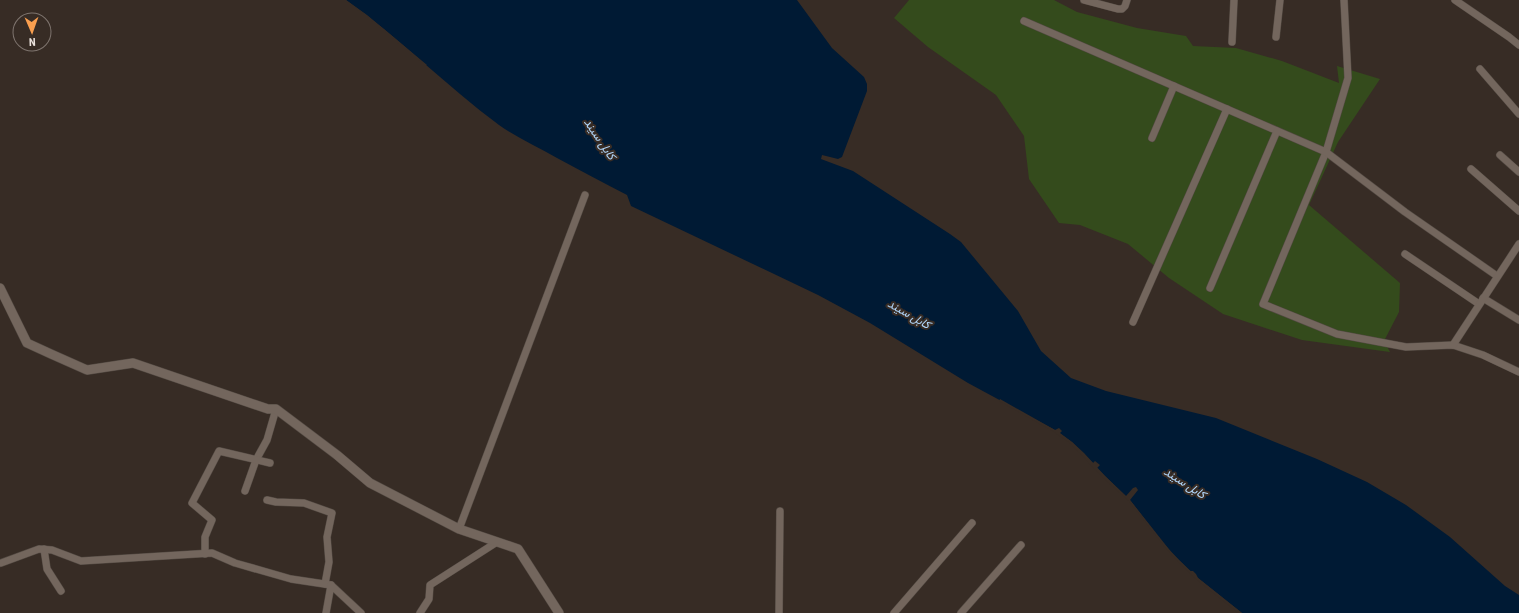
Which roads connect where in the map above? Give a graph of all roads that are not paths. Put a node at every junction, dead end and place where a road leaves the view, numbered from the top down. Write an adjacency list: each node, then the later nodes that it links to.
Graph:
1 (1084, 0): 2 (street)
2 (1127, 0)
3 (1234, 0): 9 (street)
4 (1280, 0): 8 (street)
5 (1344, 0): 17 (street)
6 (1455, 0): 10 (street)
7 (1024, 20): 12 (street)
8 (1276, 37)
9 (1232, 42)
10 (1519, 45)
11 (1480, 69): 14 (street)
12 (1174, 86): 13 (street); 16 (street)
13 (1227, 109): 15 (street); 30 (street)
14 (1519, 114)
15 (1277, 131): 17 (street); 27 (street)
16 (1152, 138)
17 (1326, 152): 25 (street); 31 (street)
18 (1500, 155): 20 (street)
19 (1471, 169): 22 (street)
20 (1519, 172)
21 (585, 195): 40 (street)
22 (1519, 211)
23 (1519, 244): 25 (street)
24 (1405, 254): 28 (street)
25 (1497, 276): 28 (street)
26 (0, 288): 33 (street)
27 (1210, 288)
28 (1481, 301): 29 (street); 31 (street)
29 (1519, 320)
30 (1133, 322)
31 (1453, 345): 32 (street)
32 (1519, 372)
33 (276, 409): 34 (street); 40 (street)
34 (256, 460): 35 (street); 36 (street); 44 (street)
35 (270, 463)
36 (245, 491)
37 (267, 500): 46 (street)
38 (780, 511): 52 (street)
39 (972, 523): 53 (street)
40 (459, 529): 41 (street)
41 (497, 542): 50 (street); 51 (street)
42 (1021, 545): 54 (street)
43 (44, 549): 44 (street); 45 (street); 47 (street)
44 (205, 554): 46 (street)
45 (1, 563)
46 (328, 584): 48 (street); 49 (street)
47 (61, 590)
48 (326, 613)
49 (361, 613)
50 (420, 613)
51 (559, 613)
52 (779, 613)
53 (894, 613)
54 (961, 613)

